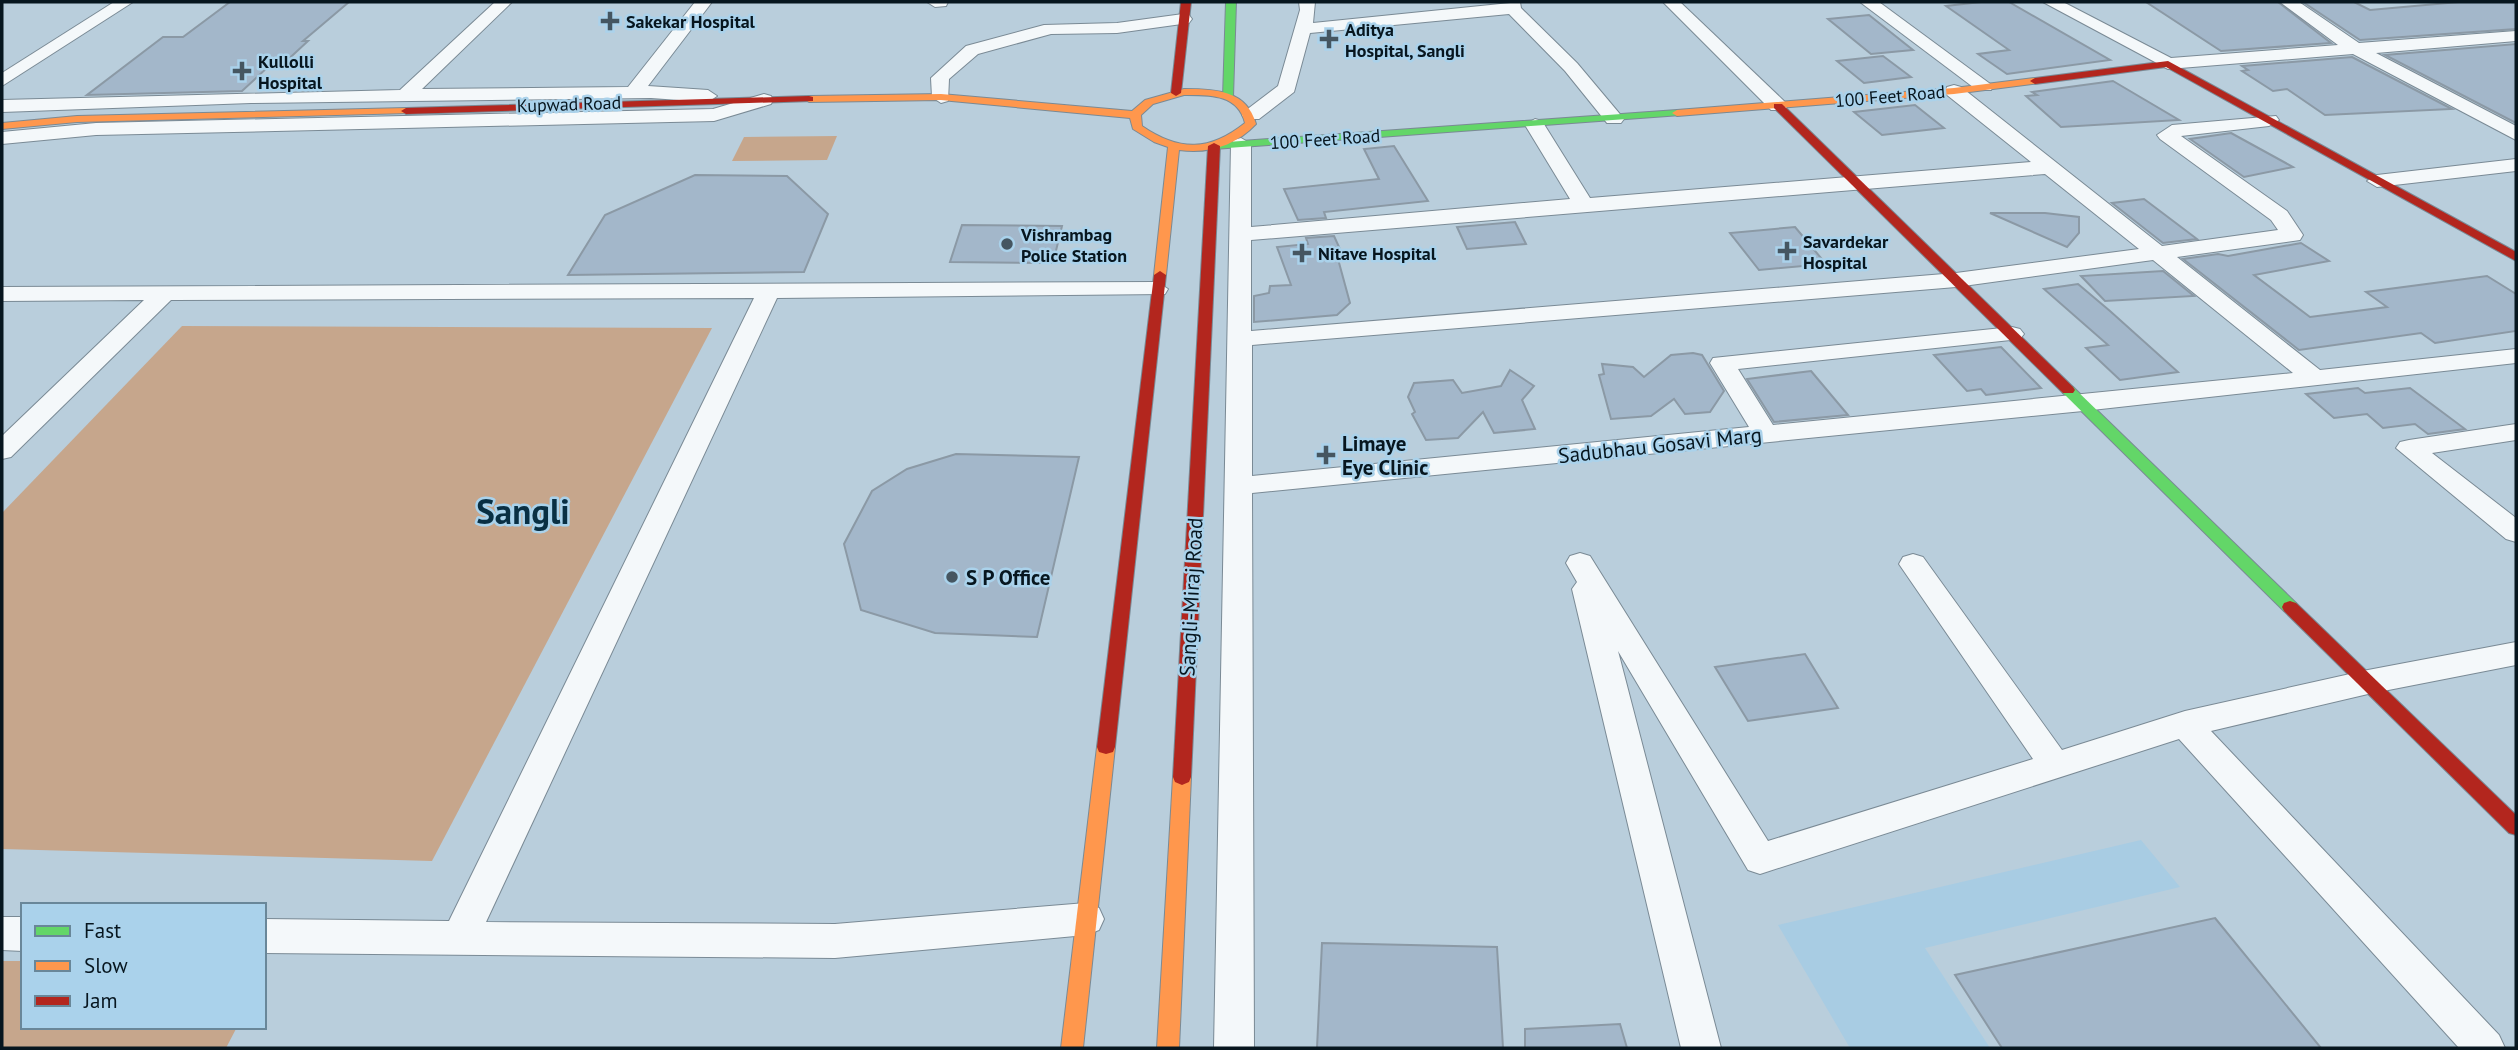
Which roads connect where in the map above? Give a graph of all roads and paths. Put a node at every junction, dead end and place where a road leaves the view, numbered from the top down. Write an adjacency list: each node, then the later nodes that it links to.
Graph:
1 (125, 2): 16 (street)
2 (504, 2): 20 (street)
3 (704, 2): 21 (street)
4 (1231, 2): 23 (main road)
5 (1307, 2): 12 (street)
6 (1671, 2): 26 (street)
7 (1867, 2): 17 (street)
8 (2051, 2): 15 (street)
9 (2288, 2): 14 (street)
10 (1513, 5): 12 (street); 29 (street)
11 (1185, 10): 19 (main road); 22 (street)
12 (1303, 29): 28 (street)
13 (2516, 36): 14 (street)
14 (2354, 48): 15 (street); 33 (street)
15 (2168, 64): 17 (main road, 100 Feet Road); 30 (main road)
16 (2, 81)
17 (1984, 86): 18 (main road, 100 Feet Road)
18 (1954, 91): 26 (main road, 100 Feet Road); 38 (street)
19 (1176, 93): 23 (main road); 27 (main road)
20 (404, 96): 21 (street); 25 (street)
21 (631, 97): 24 (street); 32 (main road, Kupwad Road)
22 (941, 97): 24 (main road); 27 (main road)
23 (1228, 97): 28 (main road)
24 (764, 100): 34 (street)
25 (2, 106)
26 (1778, 106): 29 (main road, 100 Feet Road); 39 (main road)
27 (1135, 115): 36 (main road)
28 (1252, 116): 35 (main road)
29 (1614, 119): 31 (main road, 100 Feet Road)
30 (2269, 120): 40 (main road); 43 (street)
31 (1535, 125): 35 (main road, 100 Feet Road); 41 (street)
32 (2, 126)
33 (2516, 134)
34 (2, 138)
35 (1228, 145): 36 (main road, 100 Feet Road); 42 (street); 72 (main road, Sangli-Miraj Road)
36 (1174, 147): 46 (main road)
37 (2516, 165): 40 (street)
38 (2051, 167): 39 (street); 43 (street)
39 (1855, 181): 41 (street); 45 (main road)
40 (2377, 181): 44 (main road)
41 (1583, 203): 42 (street)
42 (1240, 234): 51 (street)
43 (2157, 252): 45 (street); 53 (street)
44 (2516, 257)
45 (1956, 280): 50 (main road); 51 (street)
46 (1157, 289): 47 (street); 66 (main road)
47 (769, 291): 48 (street); 70 (street)
48 (164, 293): 49 (street); 57 (street)
49 (2, 294)
50 (2012, 334): 54 (main road); 56 (street)
51 (1238, 339): 58 (street)
52 (2516, 356): 53 (street, Sadubhau Gosavi Marg)
53 (2315, 378): 54 (street, Sadubhau Gosavi Marg)
54 (2083, 403): 56 (street, Sadubhau Gosavi Marg); 62 (main road)
55 (2516, 432): 59 (street)
56 (1766, 434): 58 (street, Sadubhau Gosavi Marg)
57 (2, 451)
58 (1237, 486): 73 (street)
59 (2516, 532)
60 (1913, 564): 64 (street)
61 (2516, 653): 62 (street)
62 (2368, 682): 63 (street); 65 (main road)
63 (2185, 724): 64 (street); 75 (street)
64 (2055, 765): 74 (street)
65 (2516, 827)
66 (1086, 919): 70 (street); 71 (main road)
67 (2, 934): 68 (street)
68 (21, 934)
69 (266, 936): 70 (street)
70 (460, 938)
71 (1072, 1048)
72 (1168, 1048)
73 (1234, 1048)
74 (1701, 1048)
75 (2485, 1048)

